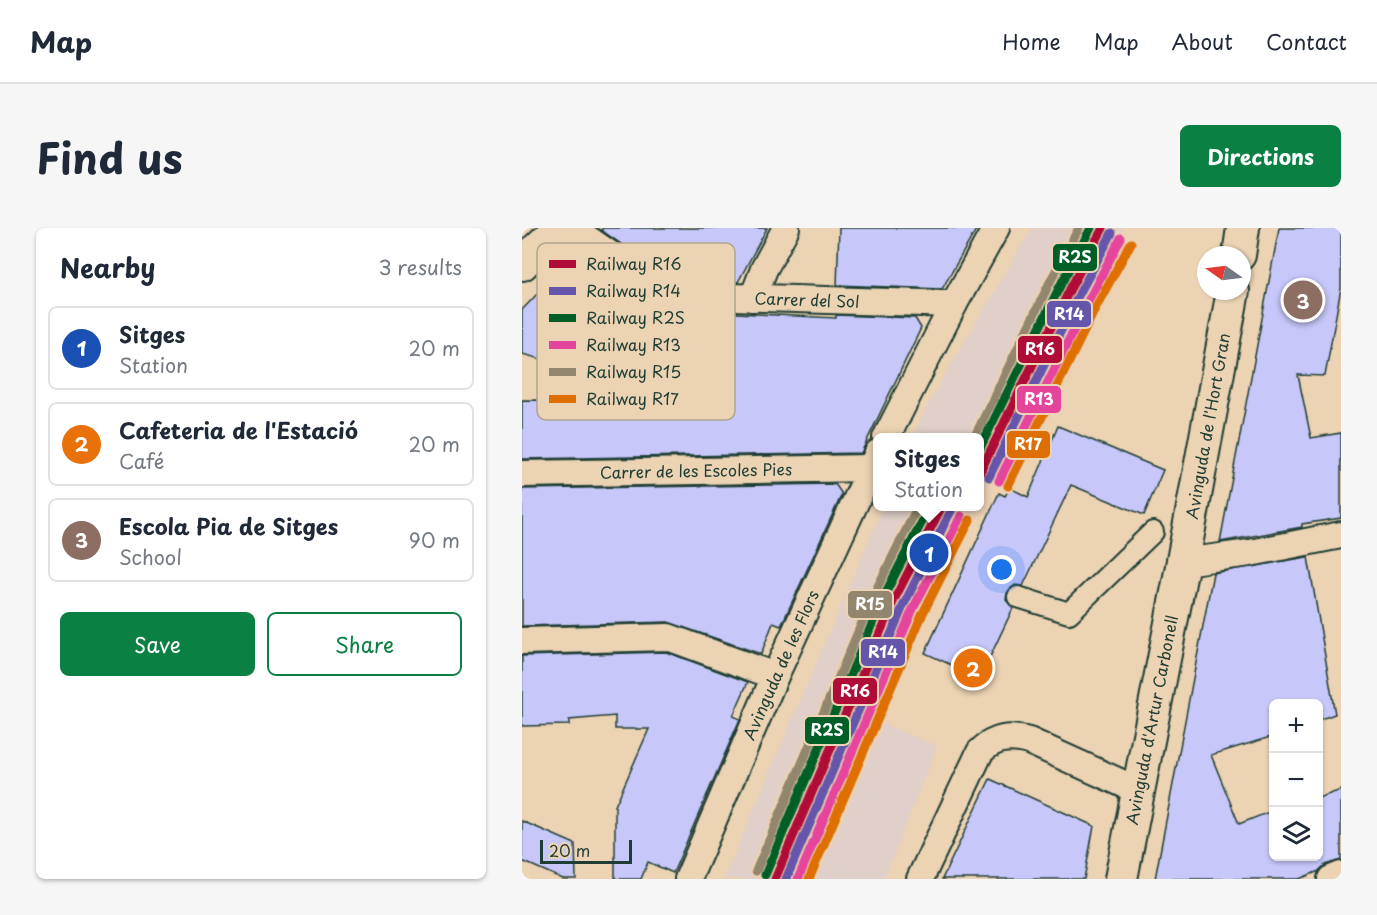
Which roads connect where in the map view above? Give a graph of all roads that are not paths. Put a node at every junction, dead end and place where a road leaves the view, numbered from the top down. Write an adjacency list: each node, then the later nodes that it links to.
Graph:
1 (559, 228): 6 (street)
2 (572, 228): 7 (street, Carrer del Sol)
3 (786, 228): 12 (street)
4 (996, 228): 14 (street)
5 (1243, 228): 8 (street)
6 (544, 243)
7 (593, 243)
8 (1240, 246)
9 (537, 249): 10 (street)
10 (522, 264)
11 (735, 297): 12 (street, Carrer del Sol)
12 (753, 298): 14 (street, Carrer del Sol)
13 (1231, 300): 21 (street, Avinguda de l'Hort Gran)
14 (954, 304): 15 (street)
15 (889, 433)
16 (873, 461): 18 (street, Carrer de les Escoles Pies)
17 (873, 463): 24 (street, Avinguda de les Flors)
18 (522, 474)
19 (1153, 532): 22 (street)
20 (1341, 535): 21 (street)
21 (1183, 562): 25 (street, Avinguda d'Artur Carbonell)
22 (1018, 597)
23 (522, 641): 24 (street)
24 (775, 676): 27 (street, Avinguda de les Flors)
25 (1137, 790): 28 (street); 29 (street, Avinguda d'Artur Carbonell)
26 (1341, 875): 30 (street)
27 (688, 879)
28 (920, 879)
29 (1121, 879)
30 (1331, 879)

